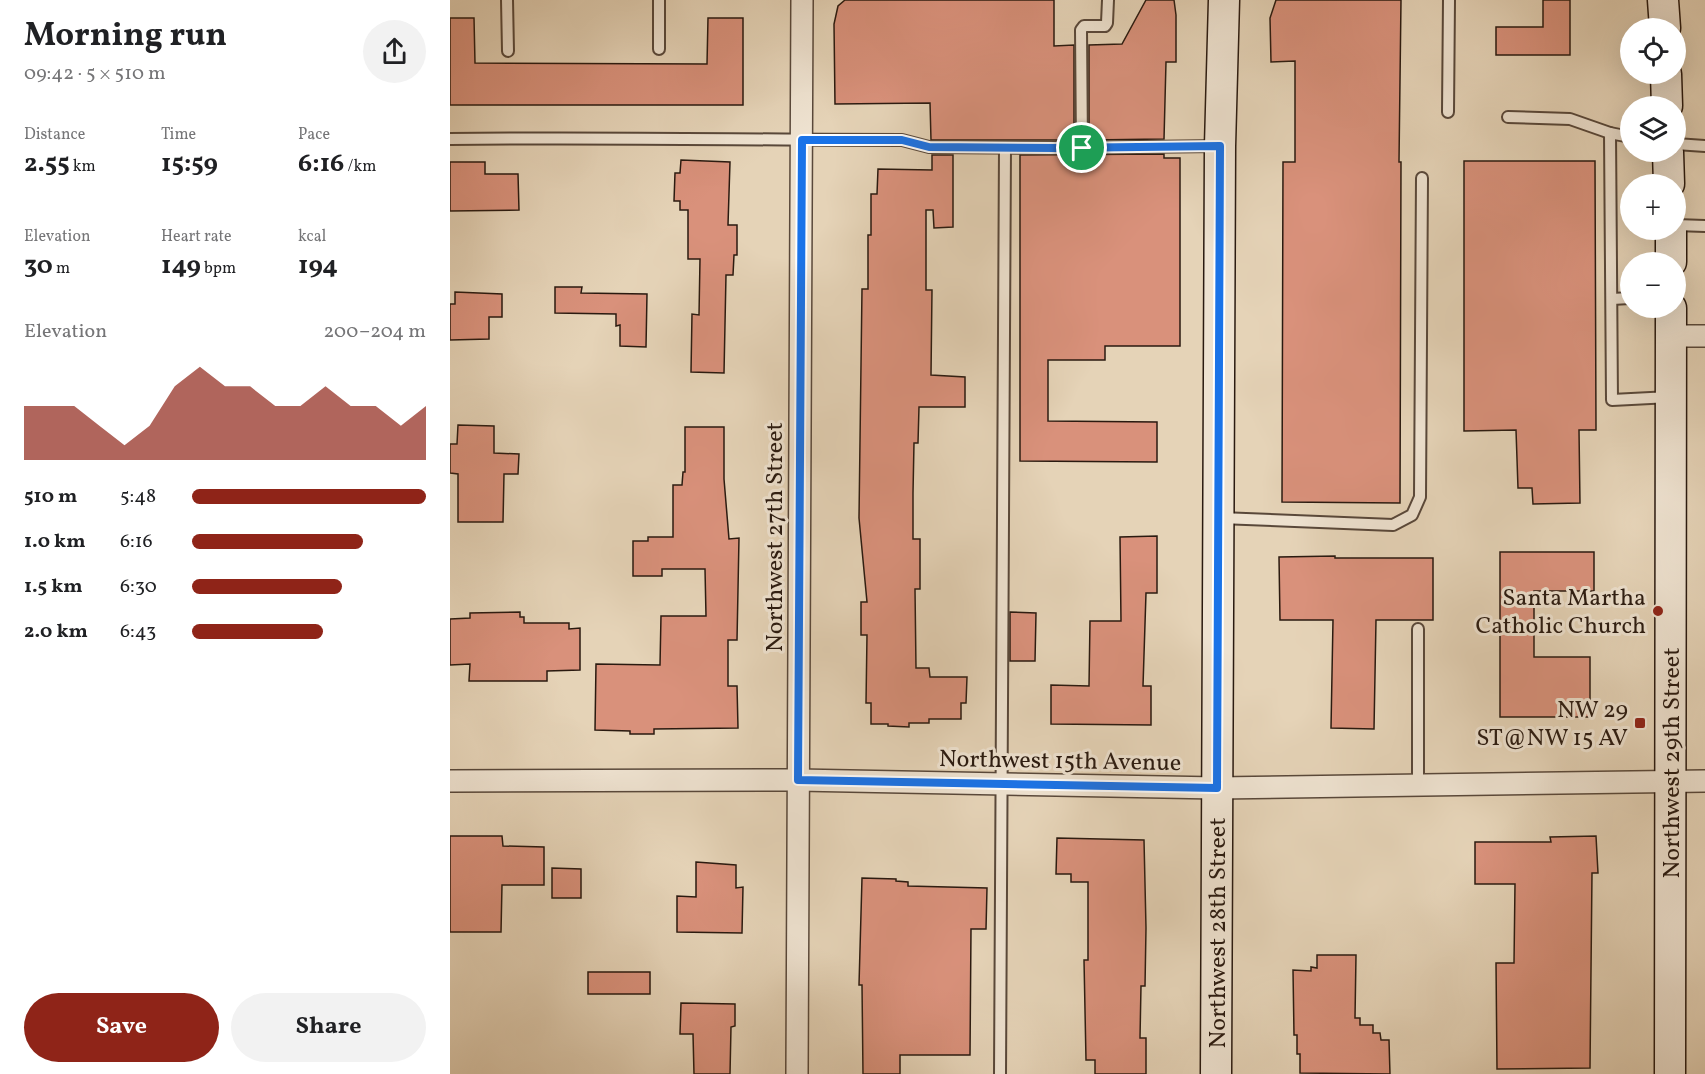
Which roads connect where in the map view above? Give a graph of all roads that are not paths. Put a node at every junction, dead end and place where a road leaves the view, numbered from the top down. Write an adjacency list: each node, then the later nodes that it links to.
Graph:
1 (507, 0): 10 (lane)
2 (659, 0): 9 (lane)
3 (802, 0): 16 (street, Northwest 27th Street)
4 (1108, 0): 21 (lane)
5 (1224, 0): 18 (street, Northwest 28th Street)
6 (1449, 0): 11 (lane)
7 (1664, 0): 8 (street)
8 (1665, 18)
9 (659, 49)
10 (508, 51)
11 (1448, 112)
12 (1508, 117): 13 (lane)
13 (1610, 134): 14 (lane); 26 (lane)
14 (1620, 136)
15 (450, 139): 16 (lane)
16 (802, 140): 20 (lane); 32 (street, Northwest 27th Street)
17 (1686, 145): 19 (lane)
18 (1220, 146): 21 (lane); 30 (street, Northwest 28th Street)
19 (1705, 146)
20 (1005, 148): 21 (lane); 36 (lane)
21 (1082, 148)
22 (1422, 178): 30 (lane)
23 (1686, 225): 24 (lane)
24 (1705, 226)
25 (1620, 299): 26 (lane)
26 (1612, 300): 29 (lane)
27 (1672, 322): 28 (street); 29 (street, Northwest 29th Street)
28 (1705, 336)
29 (1671, 397): 34 (street, Northwest 29th Street)
30 (1218, 518): 38 (street, Northwest 28th Street)
31 (1418, 629): 37 (lane)
32 (798, 780): 33 (street, Northwest 15th Avenue); 36 (street, Northwest 15th Avenue); 39 (street, Northwest 27th Street)
33 (450, 781)
34 (1671, 781): 35 (street, Northwest 15th Avenue); 37 (street, Northwest 15th Avenue); 42 (street, Northwest 29th Street)
35 (1705, 781)
36 (1002, 784): 38 (street, Northwest 15th Avenue); 40 (lane)
37 (1418, 785): 38 (street, Northwest 15th Avenue)
38 (1217, 788): 41 (street, Northwest 28th Street)
39 (797, 1074)
40 (1000, 1074)
41 (1216, 1074)
42 (1670, 1074)

